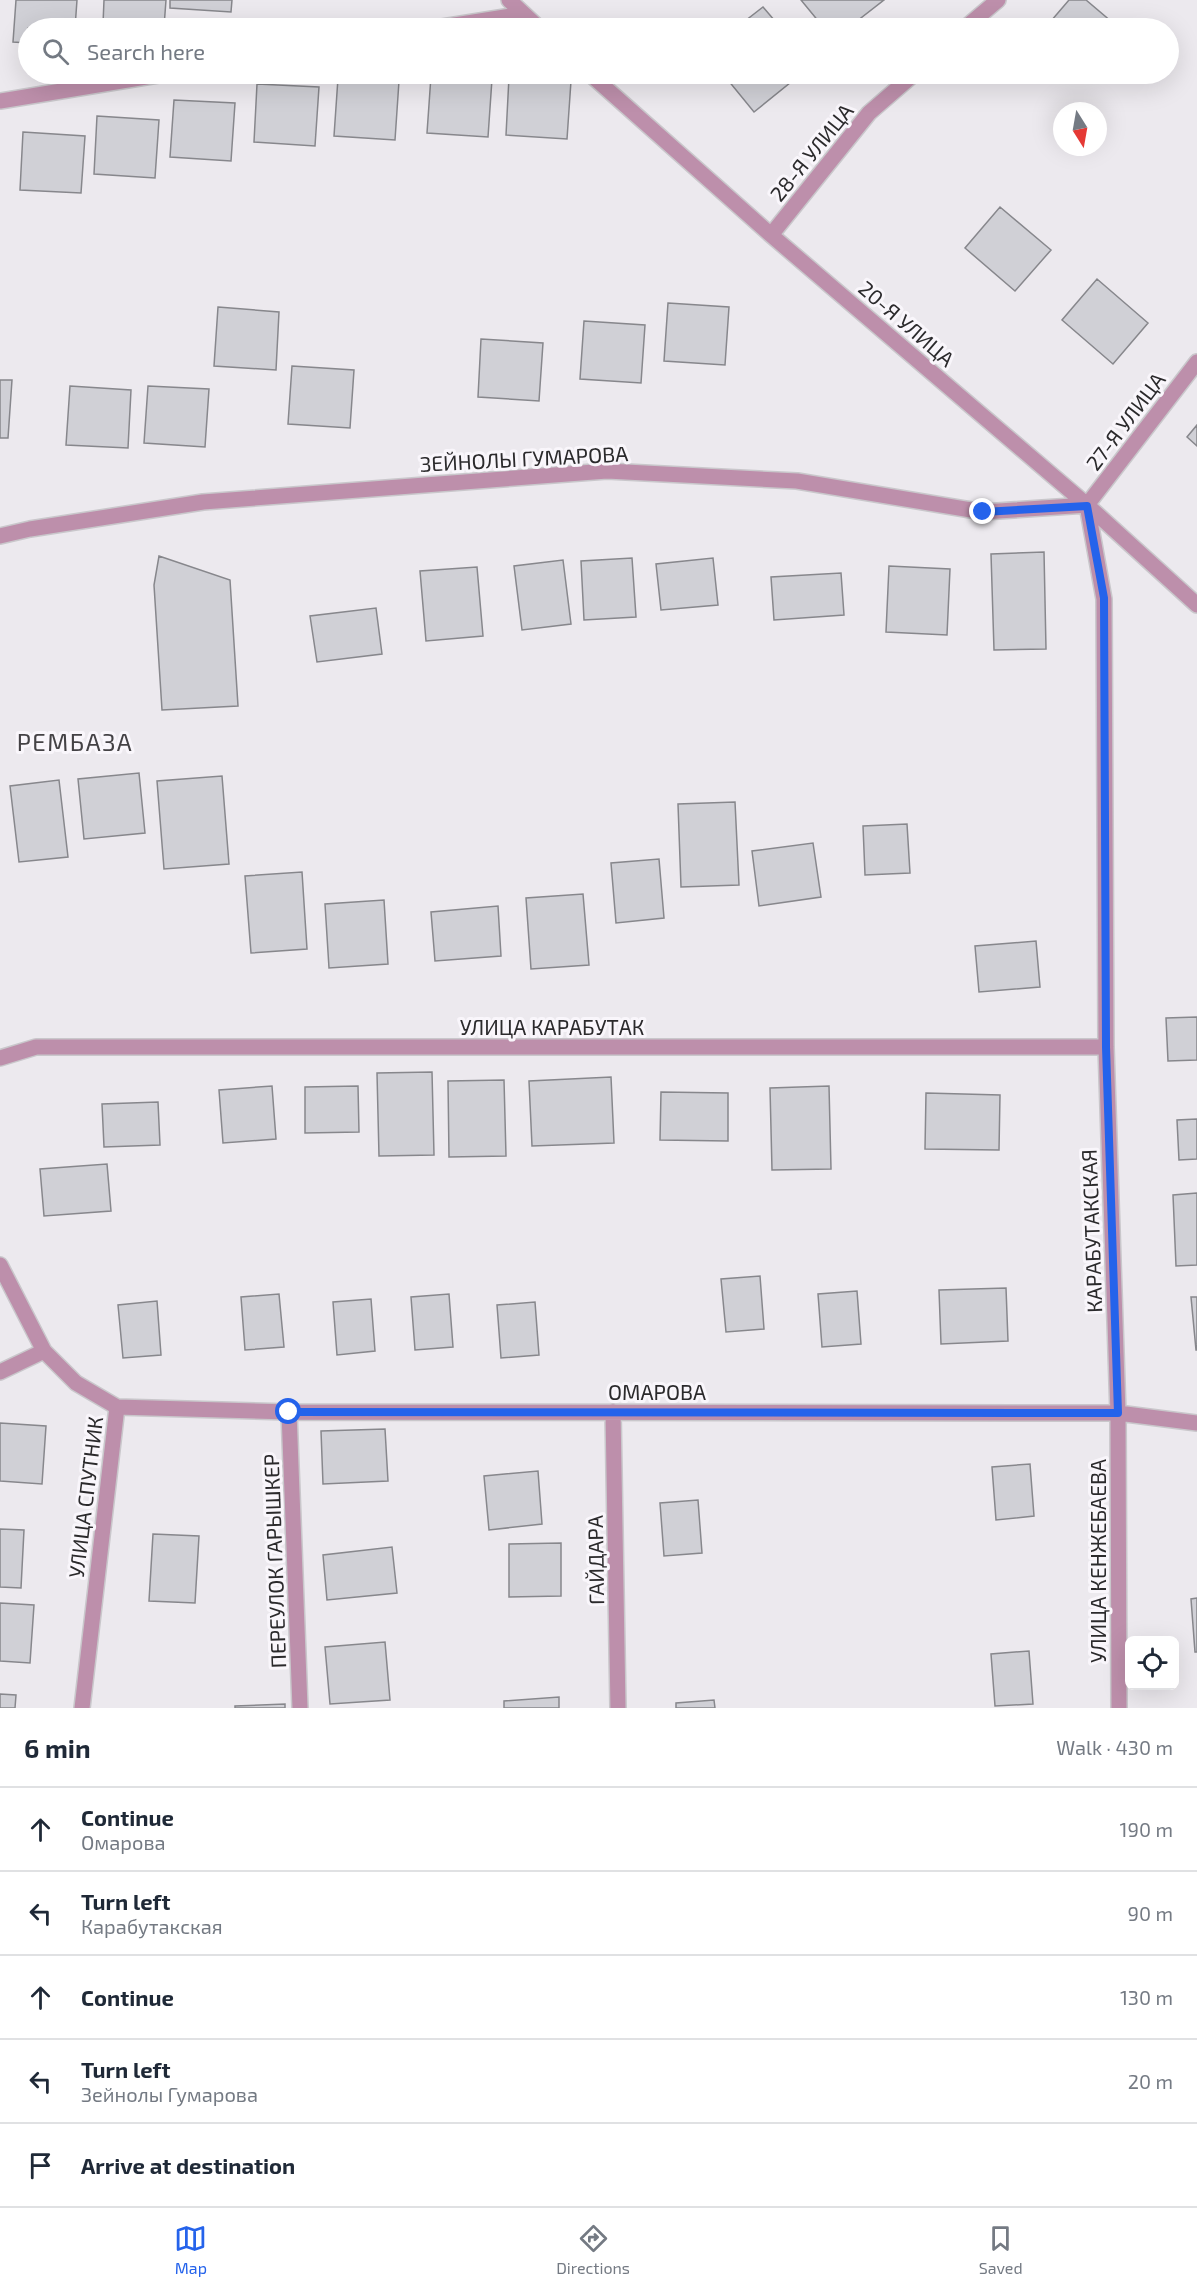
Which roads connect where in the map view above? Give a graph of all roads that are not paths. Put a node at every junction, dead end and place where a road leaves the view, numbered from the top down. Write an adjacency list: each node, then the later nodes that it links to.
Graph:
1 (509, 0): 3 (street)
2 (998, 0): 6 (street)
3 (523, 14): 4 (street); 5 (street)
4 (498, 18)
5 (528, 18)
6 (977, 18)
7 (103, 84): 10 (street)
8 (601, 84): 11 (street, 20-Я УЛИЦА)
9 (902, 84): 11 (street, 28-Я УЛИЦА)
10 (0, 101)
11 (771, 235): 13 (street, 20-Я УЛИЦА)
12 (1197, 362): 13 (street, 27-Я УЛИЦА)
13 (1087, 506): 14 (street, ЗЕЙНОЛЫ ГУМАРОВА); 15 (street, 20-Я УЛИЦА); 16 (street, КАРАБУТАКСКАЯ)
14 (0, 536)
15 (1197, 605)
16 (1106, 1047): 17 (street, УЛИЦА КАРАБУТАК); 24 (street, КАРАБУТАКСКАЯ)
17 (0, 1058)
18 (0, 1265): 19 (street, УЛИЦА СПУТНИК)
19 (44, 1351): 20 (street); 21 (street, УЛИЦА СПУТНИК)
20 (0, 1372)
21 (117, 1407): 22 (street, ОМАРОВА); 26 (street, УЛИЦА СПУТНИК)
22 (289, 1412): 23 (street, ОМАРОВА); 27 (street, ПЕРЕУЛОК ГАРЫШКЕР)
23 (613, 1412): 24 (street, ОМАРОВА); 28 (street, ГАЙДАРА)
24 (1118, 1413): 25 (street, ОМАРОВА); 29 (street, УЛИЦА КЕНЖЕБАЕВА)
25 (1197, 1423)
26 (82, 1708)
27 (300, 1708)
28 (618, 1708)
29 (1119, 1708)

